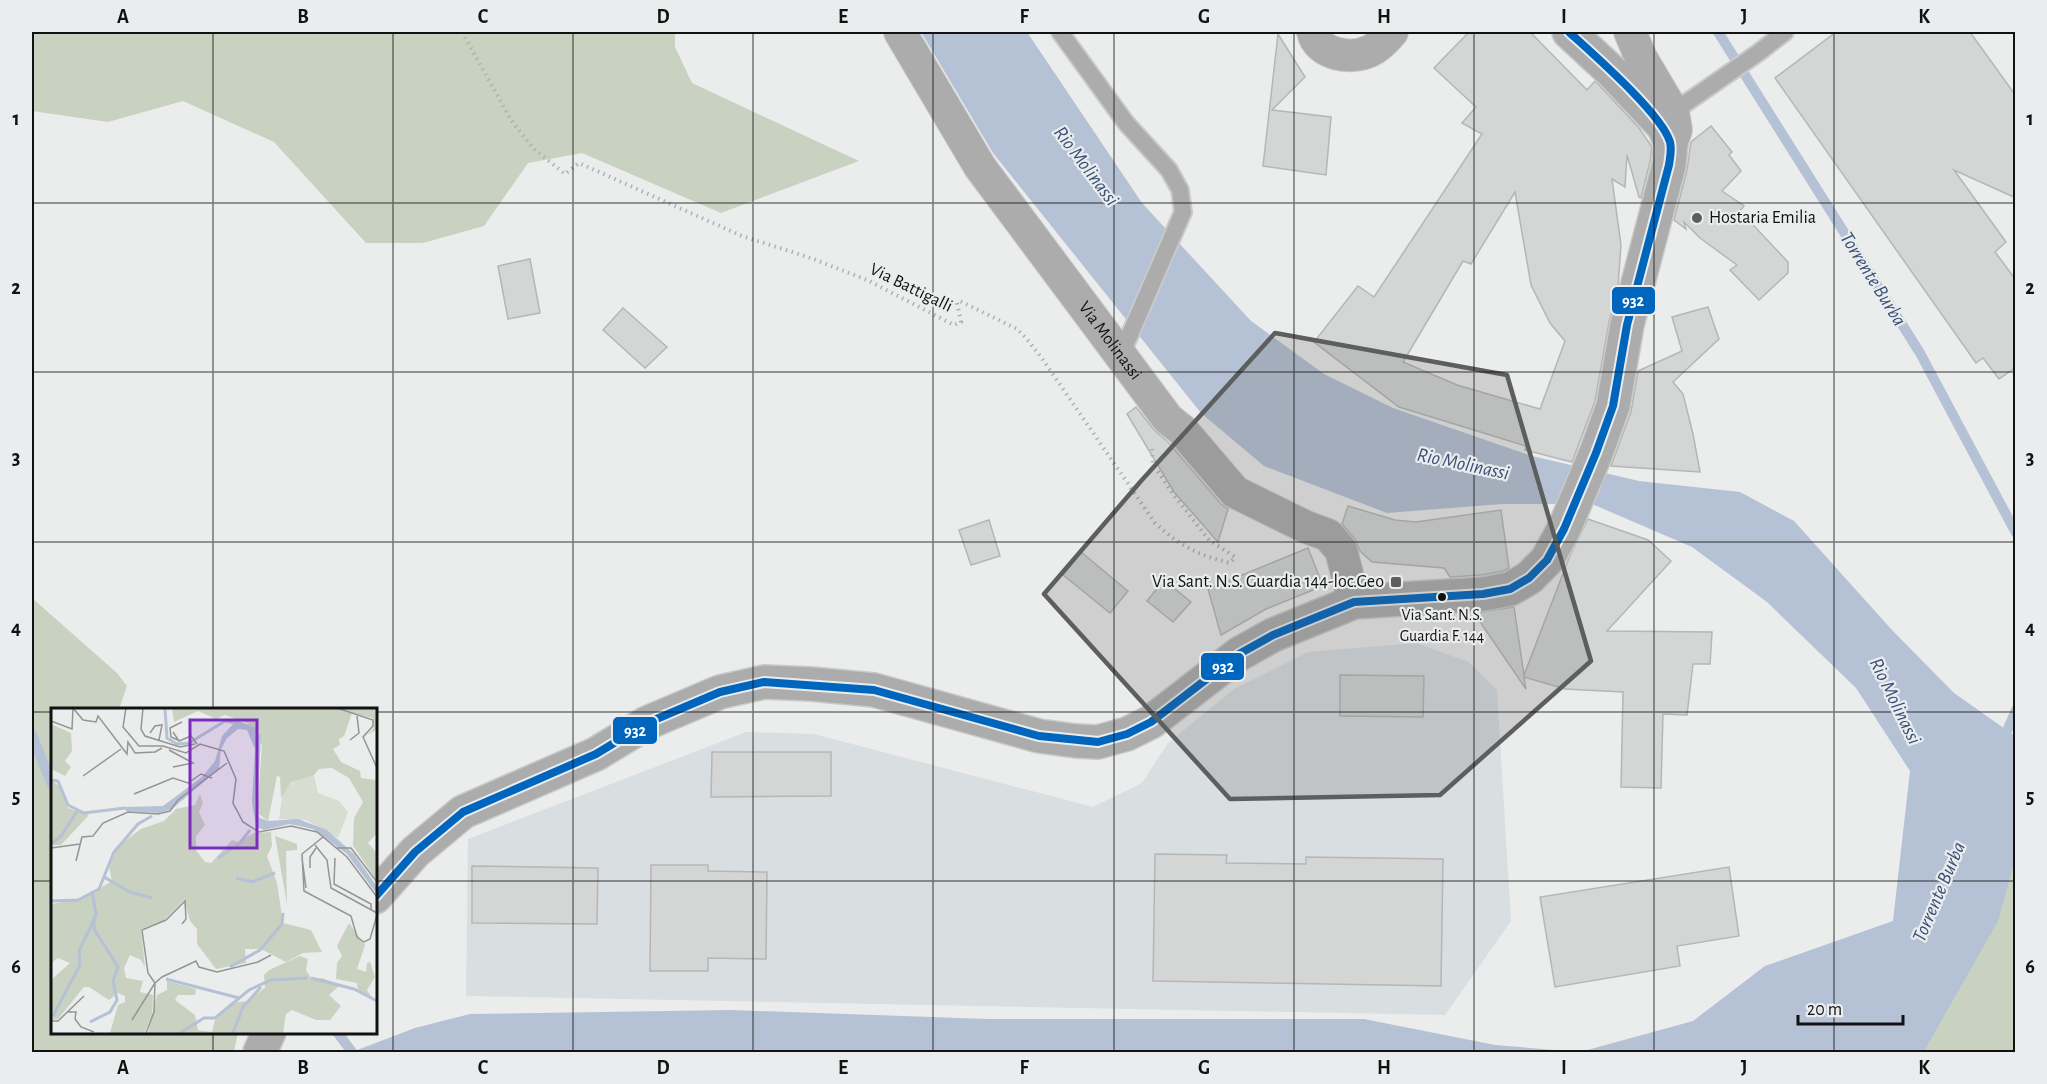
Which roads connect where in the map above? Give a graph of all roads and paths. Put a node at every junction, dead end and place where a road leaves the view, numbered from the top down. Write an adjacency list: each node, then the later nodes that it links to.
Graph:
1 (462, 32): 12 (path, Via Battigalli)
2 (900, 32): 11 (street, Via Molinassi)
3 (1060, 32): 11 (lane)
4 (1313, 32): 5 (street)
5 (1392, 32)
6 (1569, 32): 10 (main road)
7 (1630, 32): 9 (street)
8 (1785, 32): 9 (lane)
9 (1686, 103): 10 (street)
10 (1671, 144): 13 (main road)
11 (1125, 346): 12 (street, Via Molinassi)
12 (1168, 419): 13 (street, Via Molinassi)
13 (1354, 602): 14 (main road)
14 (376, 896)
15 (269, 1033): 16 (main road)
16 (260, 1053)

